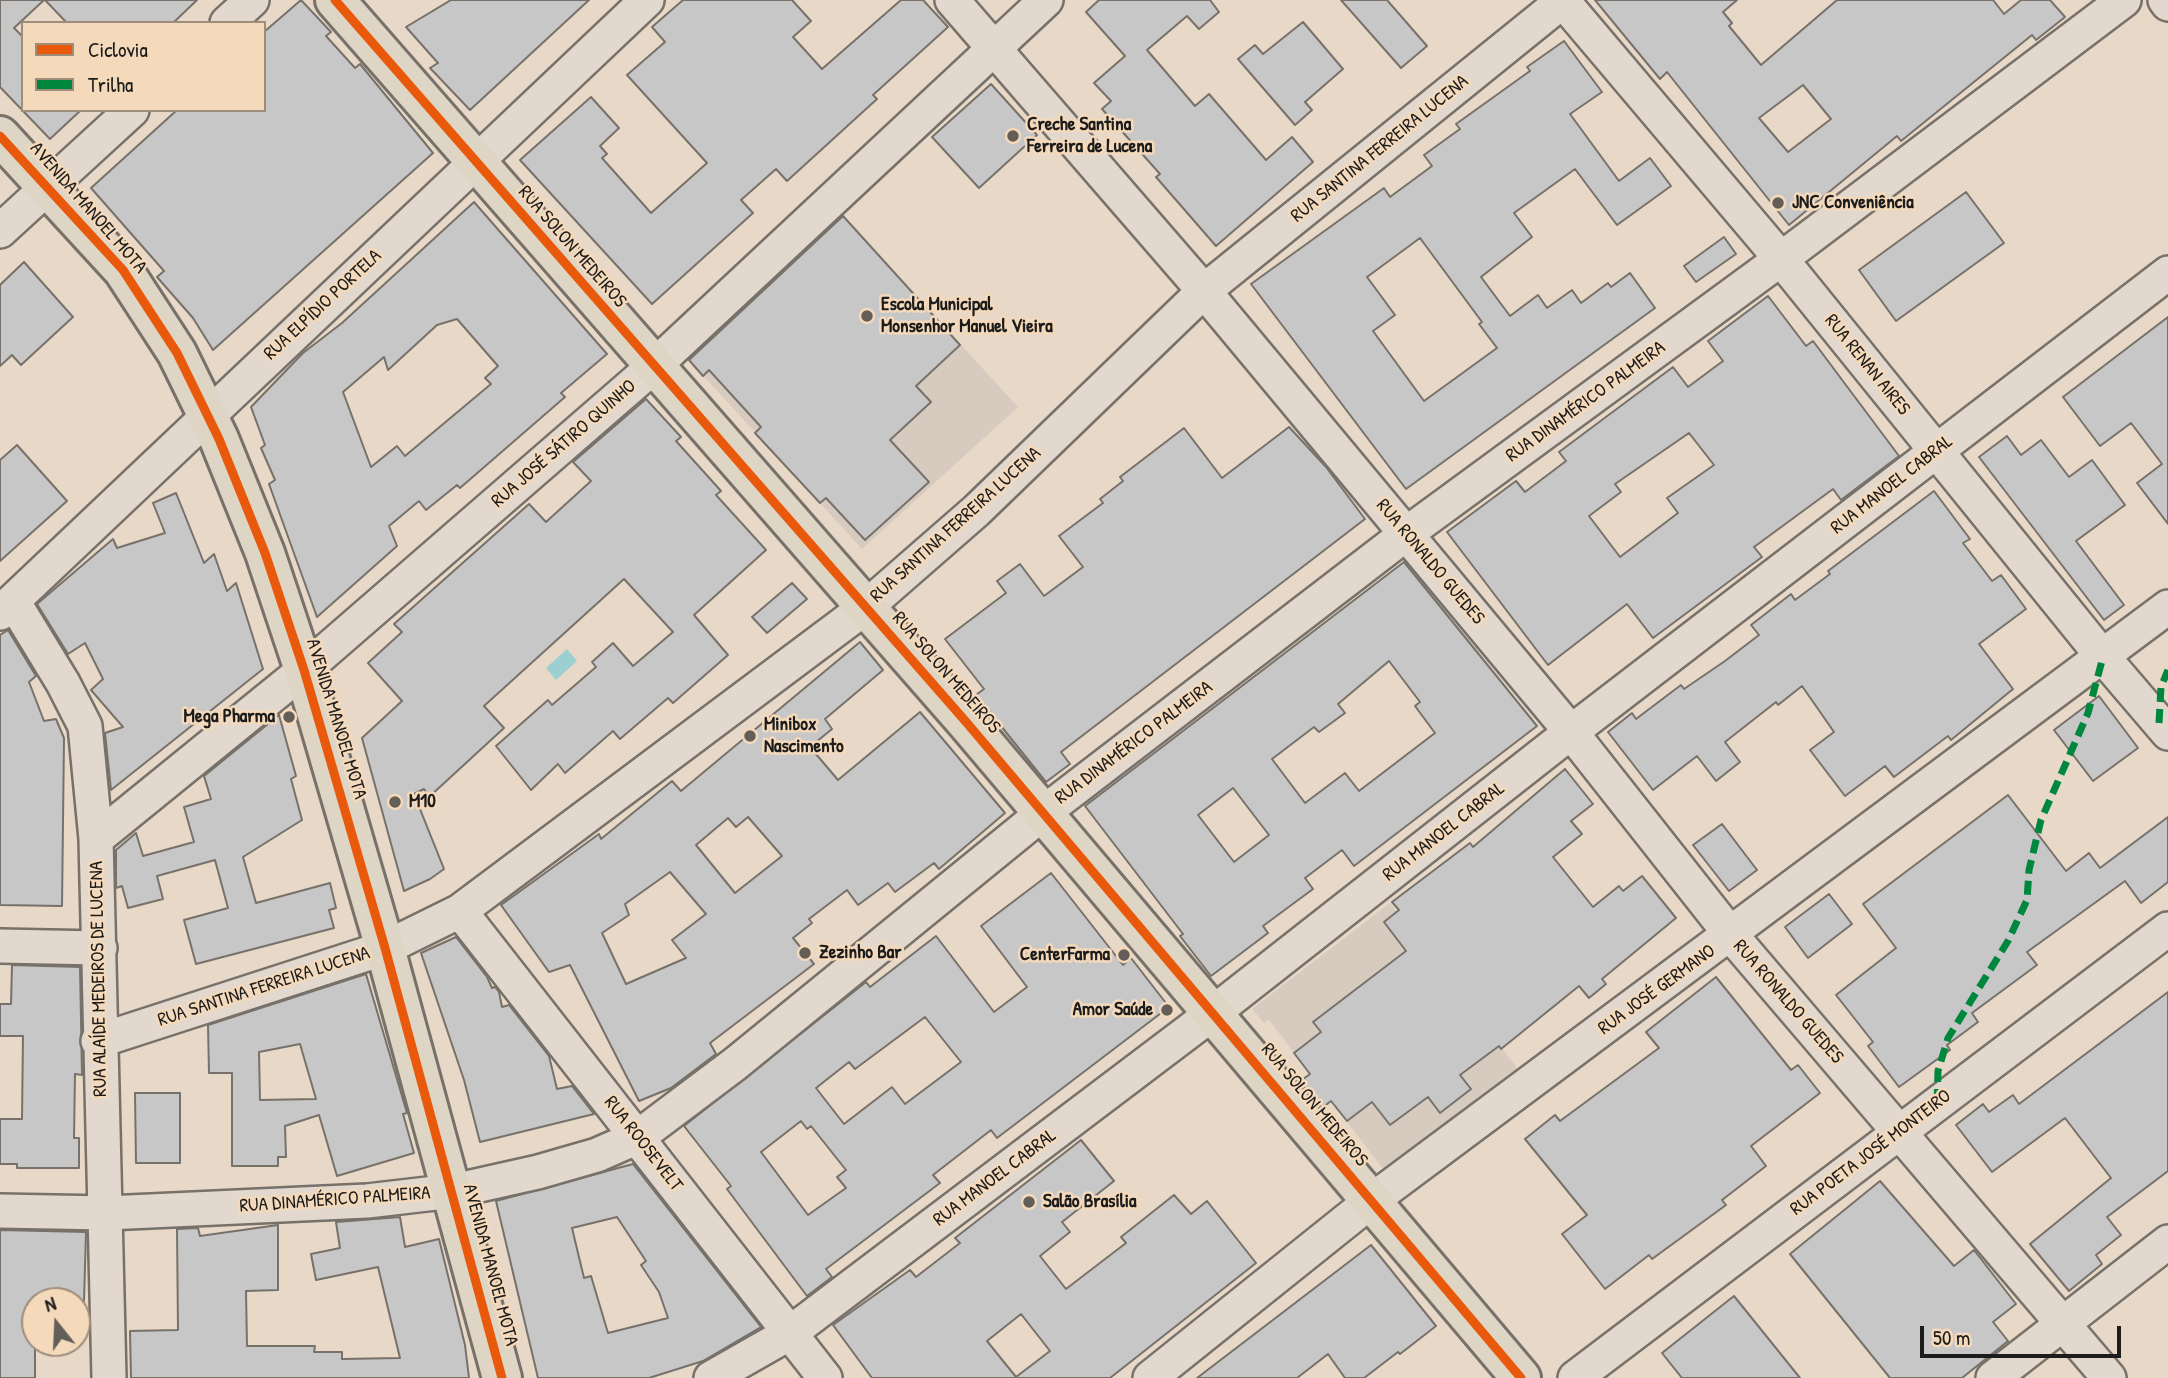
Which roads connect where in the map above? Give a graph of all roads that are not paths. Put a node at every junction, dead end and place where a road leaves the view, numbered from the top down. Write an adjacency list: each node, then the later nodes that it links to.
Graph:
1 (252, 0): 8 (street)
2 (335, 0): 12 (main road, RUA SOLON MEDEIROS)
3 (647, 0): 12 (street, RUA ELPÍDIO PORTELA)
4 (953, 0): 9 (street, RUA RONALDO GUEDES)
5 (1046, 0): 9 (street, RUA JOSÉ SÁTIRO QUINHO)
6 (1563, 0): 15 (street, RUA RENAN AIRES); 17 (street, RUA SANTINA FERREIRA LUCENA)
7 (2124, 0): 15 (street, RUA DINAMÉRICO PALMEIRA)
8 (229, 21)
9 (994, 49): 17 (street, RUA RONALDO GUEDES); 18 (street, RUA JOSÉ SÁTIRO QUINHO)
10 (130, 112): 13 (street)
11 (0, 136): 13 (main road, AVENIDA MANOEL MOTA)
12 (475, 162): 18 (main road, RUA SOLON MEDEIROS); 19 (street, RUA ELPÍDIO PORTELA)
13 (48, 187): 14 (street); 19 (main road, AVENIDA MANOEL MOTA)
14 (0, 232)
15 (1781, 259): 20 (street, RUA RENAN AIRES); 21 (street, RUA DINAMÉRICO PALMEIRA)
16 (2168, 274): 20 (street, RUA MANOEL CABRAL)
17 (1204, 291): 21 (street, RUA RONALDO GUEDES); 23 (street, RUA SANTINA FERREIRA LUCENA)
18 (653, 367): 23 (main road, RUA SOLON MEDEIROS); 26 (street, RUA JOSÉ SÁTIRO QUINHO)
19 (208, 413): 22 (street, RUA ELPÍDIO PORTELA); 26 (main road, AVENIDA MANOEL MOTA)
20 (1936, 450): 25 (street, RUA RENAN AIRES); 27 (street, RUA MANOEL CABRAL)
21 (1406, 534): 27 (street, RUA RONALDO GUEDES); 29 (street, RUA DINAMÉRICO PALMEIRA)
22 (7, 607): 30 (street, RUA ALAÍDE MEDEIROS DE LUCENA)
23 (866, 607): 29 (main road, RUA SOLON MEDEIROS); 31 (street, RUA SANTINA FERREIRA LUCENA)
24 (2168, 607): 25 (street, RUA JOSÉ GERMANO)
25 (2103, 657): 28 (street, RUA RENAN AIRES); 33 (street, RUA JOSÉ GERMANO)
26 (304, 670): 30 (street, RUA JOSÉ SÁTIRO QUINHO); 35 (main road, AVENIDA MANOEL MOTA)
27 (1571, 732): 33 (street, RUA RONALDO GUEDES); 37 (street, RUA MANOEL CABRAL)
28 (2168, 733)
29 (1043, 813): 37 (main road, RUA SOLON MEDEIROS); 40 (street, RUA DINAMÉRICO PALMEIRA)
30 (96, 839): 36 (street, RUA ALAÍDE MEDEIROS DE LUCENA)
31 (460, 911): 35 (street, RUA SANTINA FERREIRA LUCENA); 40 (street, RUA ROOSEVELT)
32 (2168, 929): 39 (street, RUA POETA JOSÉ MONTEIRO)
33 (1731, 935): 39 (street, RUA RONALDO GUEDES); 42 (street, RUA JOSÉ GERMANO)
34 (0, 946): 36 (street)
35 (385, 947): 38 (street, RUA SANTINA FERREIRA LUCENA); 41 (main road, AVENIDA MANOEL MOTA)
36 (100, 948): 38 (street, RUA ALAÍDE MEDEIROS DE LUCENA)
37 (1213, 1013): 42 (main road, RUA SOLON MEDEIROS); 47 (street, RUA MANOEL CABRAL)
38 (98, 1041): 44 (street, RUA ALAÍDE MEDEIROS DE LUCENA)
39 (1899, 1131): 46 (street, RUA RONALDO GUEDES); 54 (street, RUA POETA JOSÉ MONTEIRO)
40 (638, 1137): 41 (street, RUA DINAMÉRICO PALMEIRA); 47 (street, RUA ROOSEVELT)
41 (453, 1191): 44 (street, RUA DINAMÉRICO PALMEIRA); 49 (main road, AVENIDA MANOEL MOTA)
42 (1371, 1201): 52 (street, RUA JOSÉ GERMANO); 53 (main road, RUA SOLON MEDEIROS)
43 (0, 1211): 44 (street, RUA DINAMÉRICO PALMEIRA)
44 (107, 1213): 48 (street, RUA ALAÍDE MEDEIROS DE LUCENA)
45 (2168, 1242): 46 (street)
46 (2061, 1323): 55 (street); 56 (street, RUA RONALDO GUEDES)
47 (790, 1333): 50 (street, RUA MANOEL CABRAL); 51 (street, RUA ROOSEVELT)
48 (109, 1378)
49 (502, 1378)
50 (711, 1378)
51 (825, 1378)
52 (1150, 1378)
53 (1521, 1378)
54 (1575, 1378)
55 (1993, 1378)
56 (2109, 1378)

